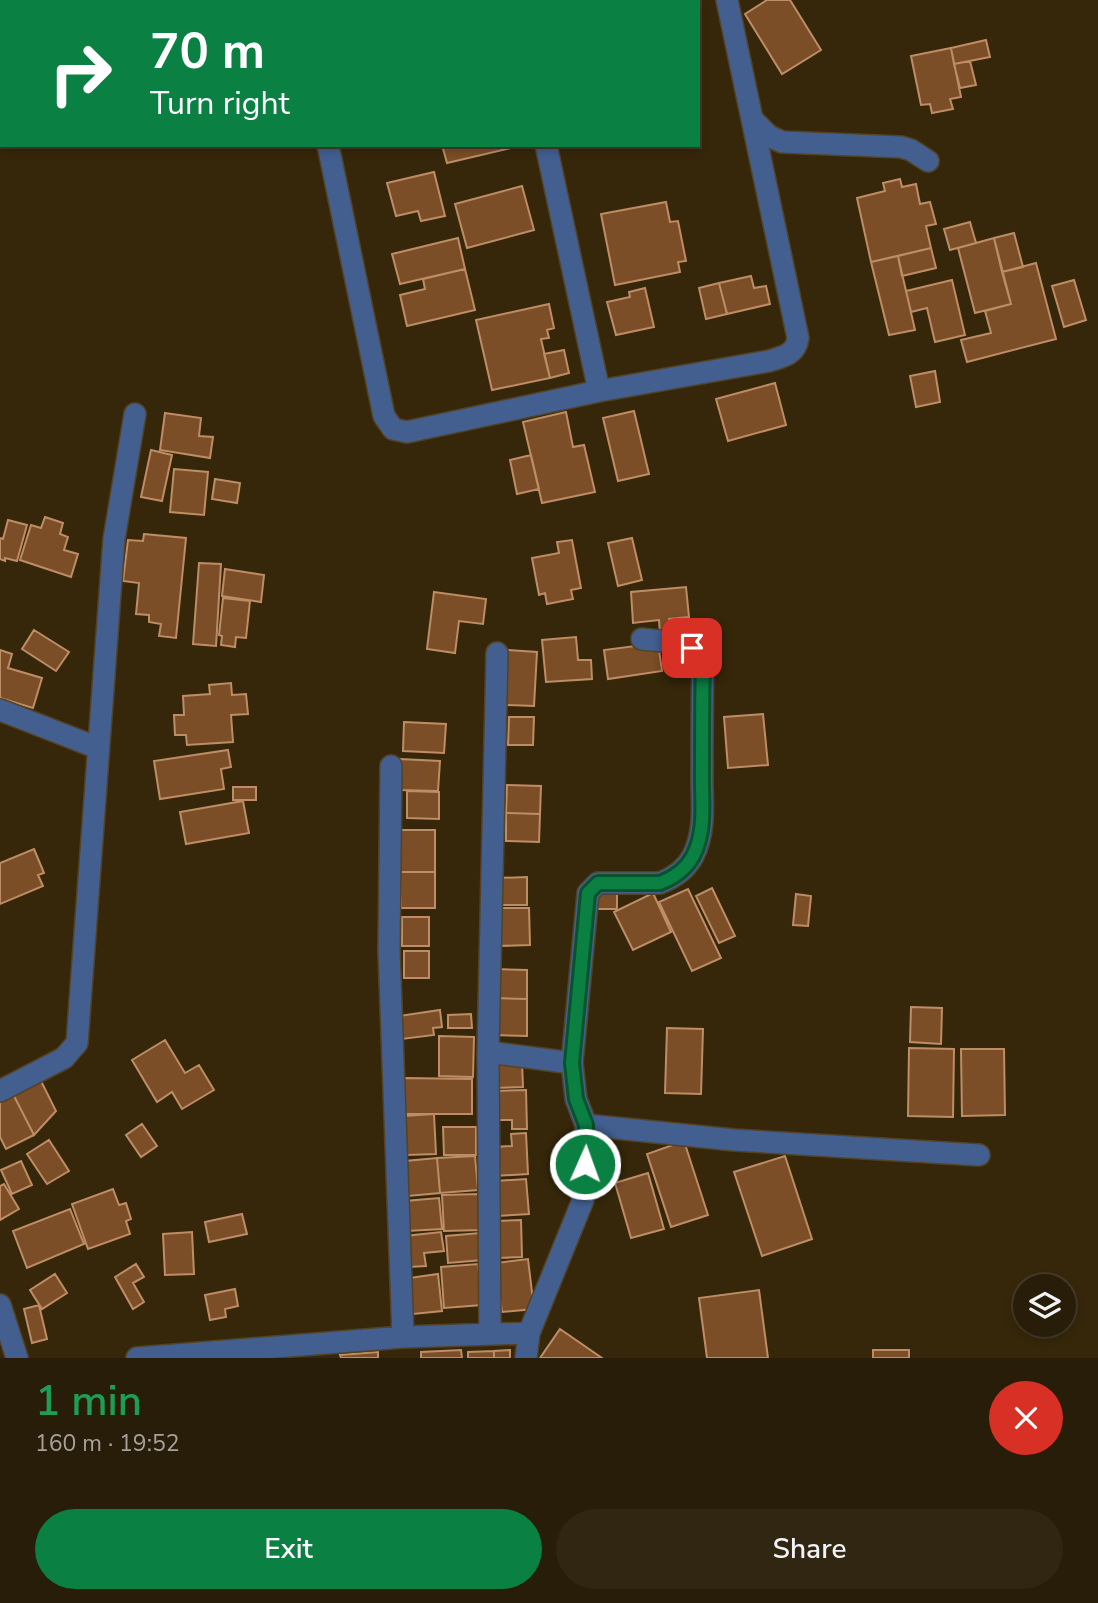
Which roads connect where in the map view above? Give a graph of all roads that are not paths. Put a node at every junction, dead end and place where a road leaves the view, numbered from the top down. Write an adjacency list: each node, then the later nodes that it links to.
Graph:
1 (727, 0): 2 (street)
2 (752, 119): 5 (street); 6 (street)
3 (328, 147): 6 (street)
4 (545, 147): 6 (street)
5 (928, 161)
6 (599, 391)
7 (135, 414): 11 (street)
8 (642, 639): 14 (street)
9 (497, 653): 13 (street)
10 (0, 710): 11 (street)
11 (98, 748): 15 (street)
12 (391, 766): 21 (street)
13 (488, 1052): 14 (street); 19 (street)
14 (572, 1063): 16 (street)
15 (0, 1091)
16 (586, 1125): 17 (street); 20 (street)
17 (979, 1155)
18 (0, 1305): 23 (street)
19 (490, 1333): 20 (street); 21 (street)
20 (530, 1333): 25 (street)
21 (403, 1337): 22 (street)
22 (295, 1352): 24 (street)
23 (11, 1354)
24 (137, 1358)
25 (526, 1358)

